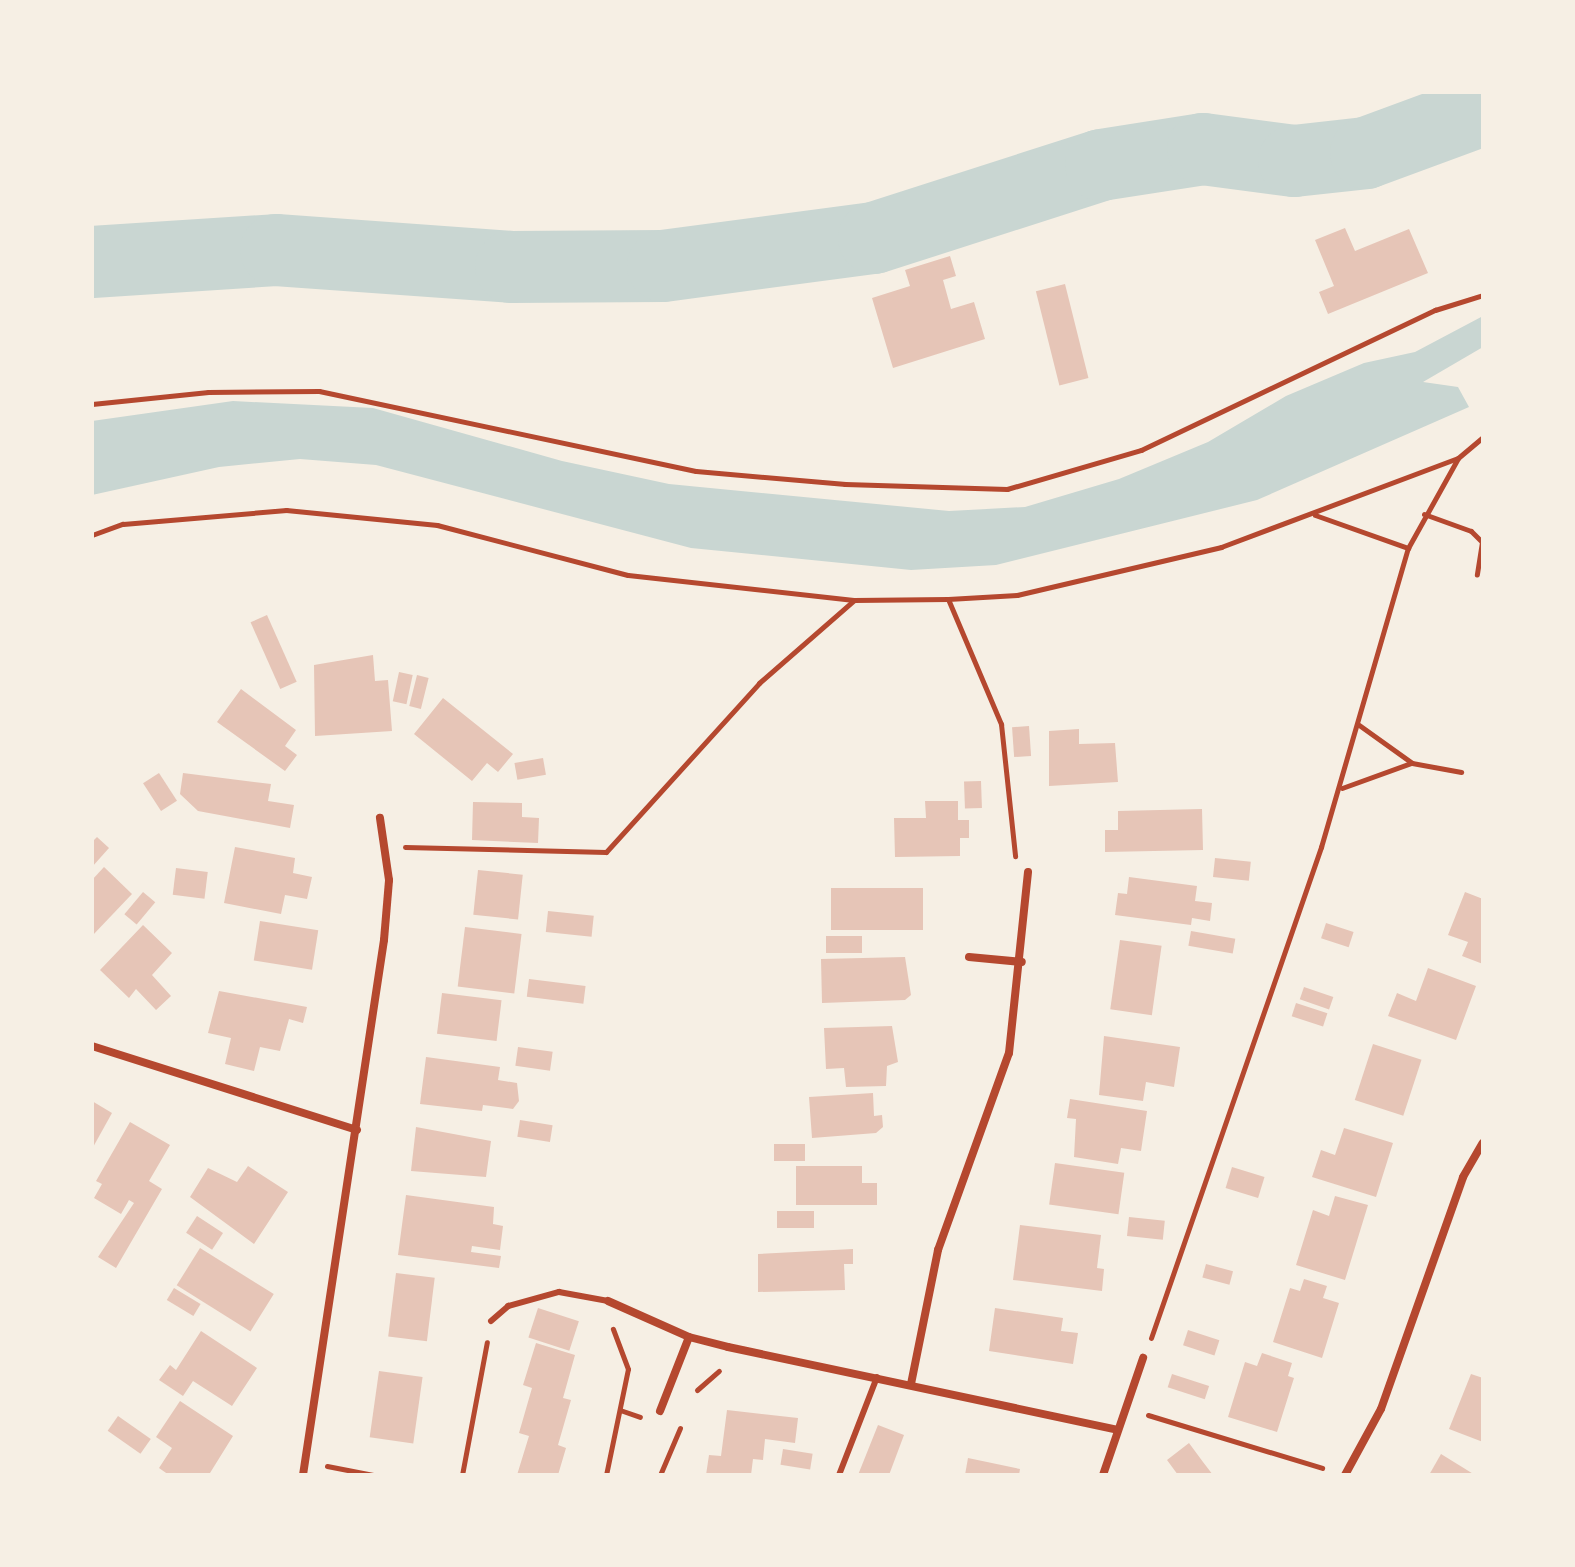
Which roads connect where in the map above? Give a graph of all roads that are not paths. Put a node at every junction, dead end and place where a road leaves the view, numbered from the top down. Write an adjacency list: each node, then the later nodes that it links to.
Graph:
1 (380, 818): 6 (street)
2 (1028, 872): 4 (street)
3 (969, 957): 4 (street)
4 (1022, 962): 13 (street)
5 (92, 1046): 6 (street)
6 (357, 1130): 16 (street)
7 (1483, 1143): 19 (street)
8 (608, 1301): 9 (lane); 10 (street)
9 (491, 1321)
10 (689, 1337): 12 (street); 14 (street)
11 (1143, 1358): 15 (street)
12 (877, 1377): 13 (street); 17 (lane)
13 (911, 1384): 15 (street)
14 (660, 1411)
15 (1115, 1429): 18 (street)
16 (303, 1475)
17 (839, 1475)
18 (1103, 1475)
19 (1345, 1475)

